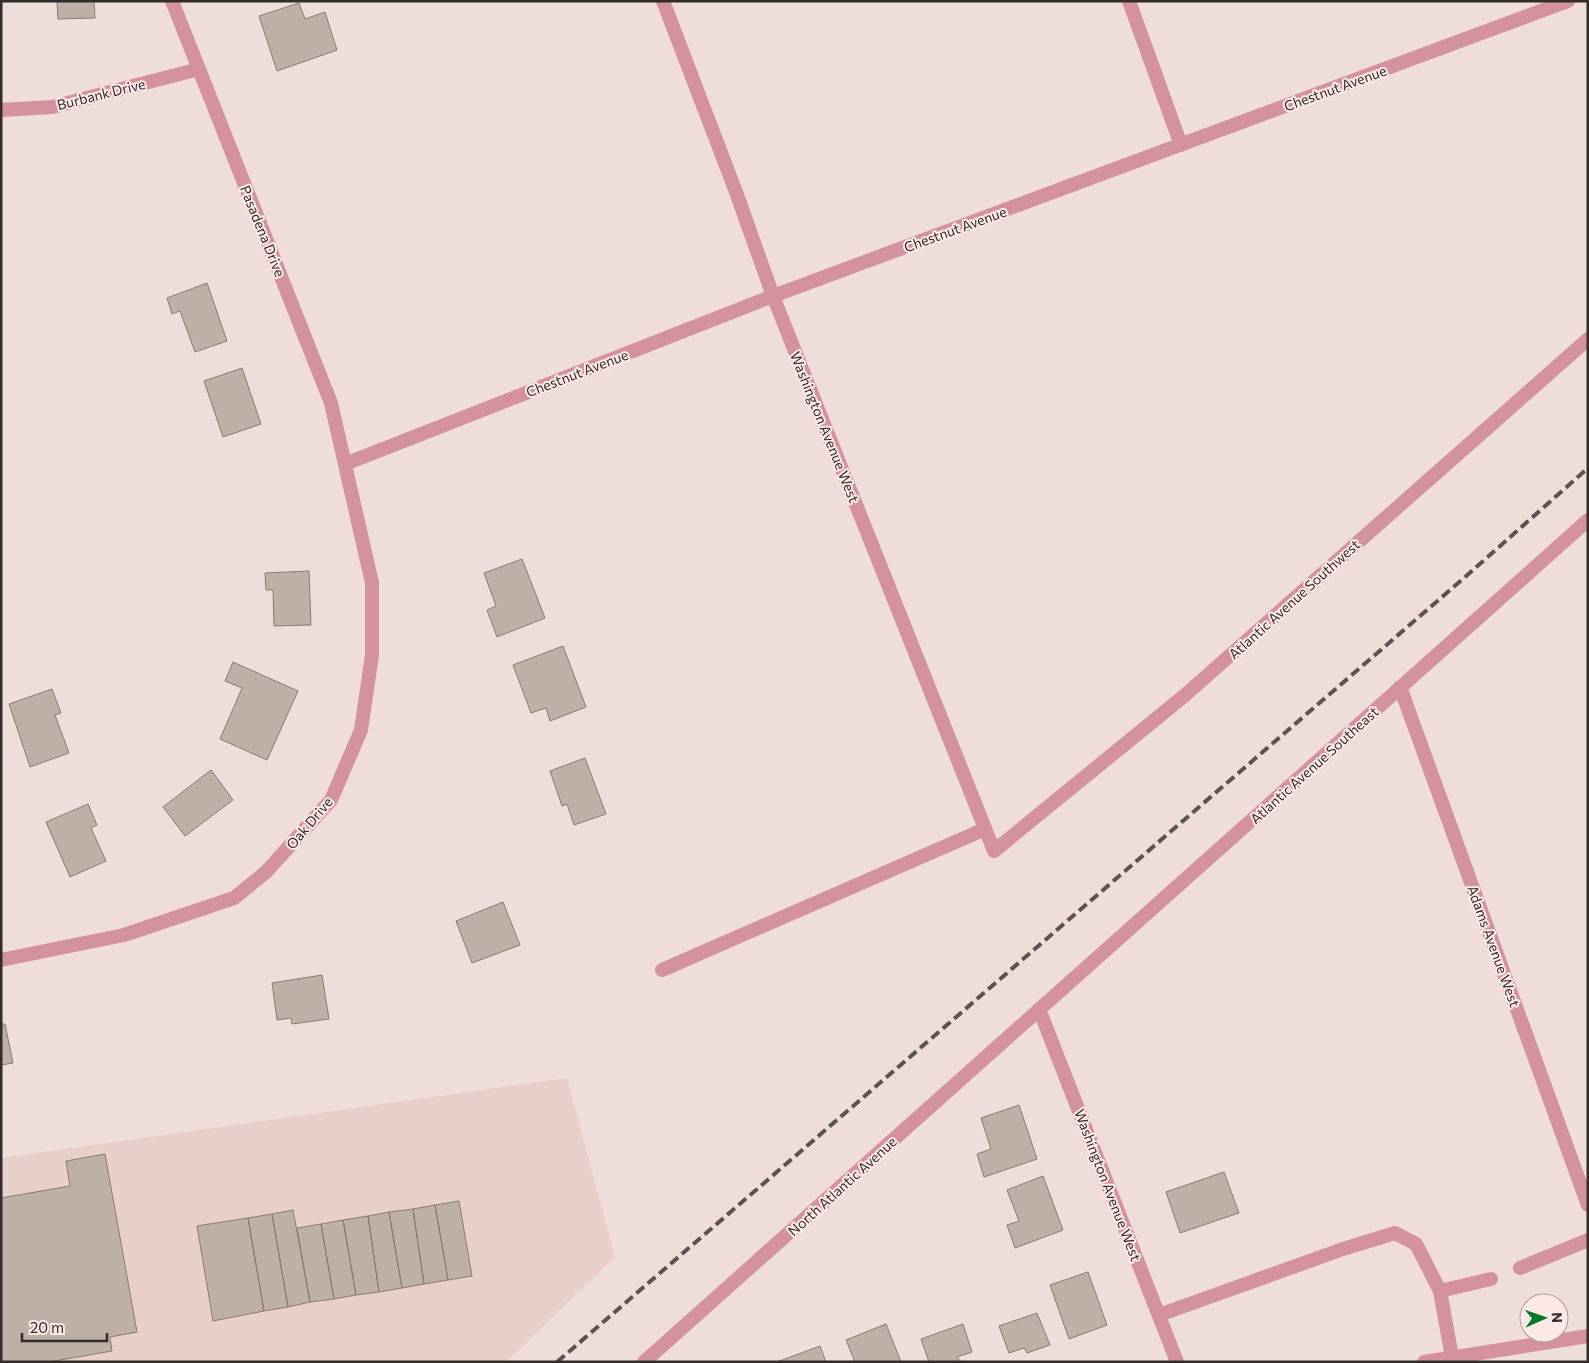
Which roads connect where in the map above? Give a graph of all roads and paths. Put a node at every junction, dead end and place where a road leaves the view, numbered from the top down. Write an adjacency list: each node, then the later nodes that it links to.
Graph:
1 (172, 1): 5 (street, Pasadena Drive)
2 (663, 1): 8 (street, Washington Avenue West)
3 (1129, 1): 7 (street)
4 (1568, 1): 7 (street, Chestnut Avenue)
5 (199, 69): 6 (street, Burbank Drive); 10 (street, Pasadena Drive)
6 (1, 110)
7 (1181, 145): 8 (street, Chestnut Avenue)
8 (773, 296): 10 (street, Chestnut Avenue); 13 (street, Washington Avenue West)
9 (1588, 339): 14 (street, Atlantic Avenue Southwest)
10 (345, 464): 15 (street, Oak Drive)
11 (1588, 520): 12 (street, Atlantic Avenue Southeast)
12 (1400, 687): 17 (street, Atlantic Avenue Southeast); 18 (street, Adams Avenue West)
13 (986, 829): 14 (street, Washington Avenue West); 16 (street)
14 (994, 850)
15 (1, 960)
16 (662, 970)
17 (1039, 1009): 23 (street, Washington Avenue West); 26 (street, North Atlantic Avenue)
18 (1588, 1205)
19 (1588, 1240): 20 (street)
20 (1520, 1268)
21 (1491, 1279): 22 (street)
22 (1440, 1291): 23 (street); 25 (street)
23 (1159, 1315): 27 (street, Washington Avenue West)
24 (1588, 1336): 25 (street)
25 (1452, 1357): 28 (street)
26 (644, 1362)
27 (1177, 1362)
28 (1424, 1362)

